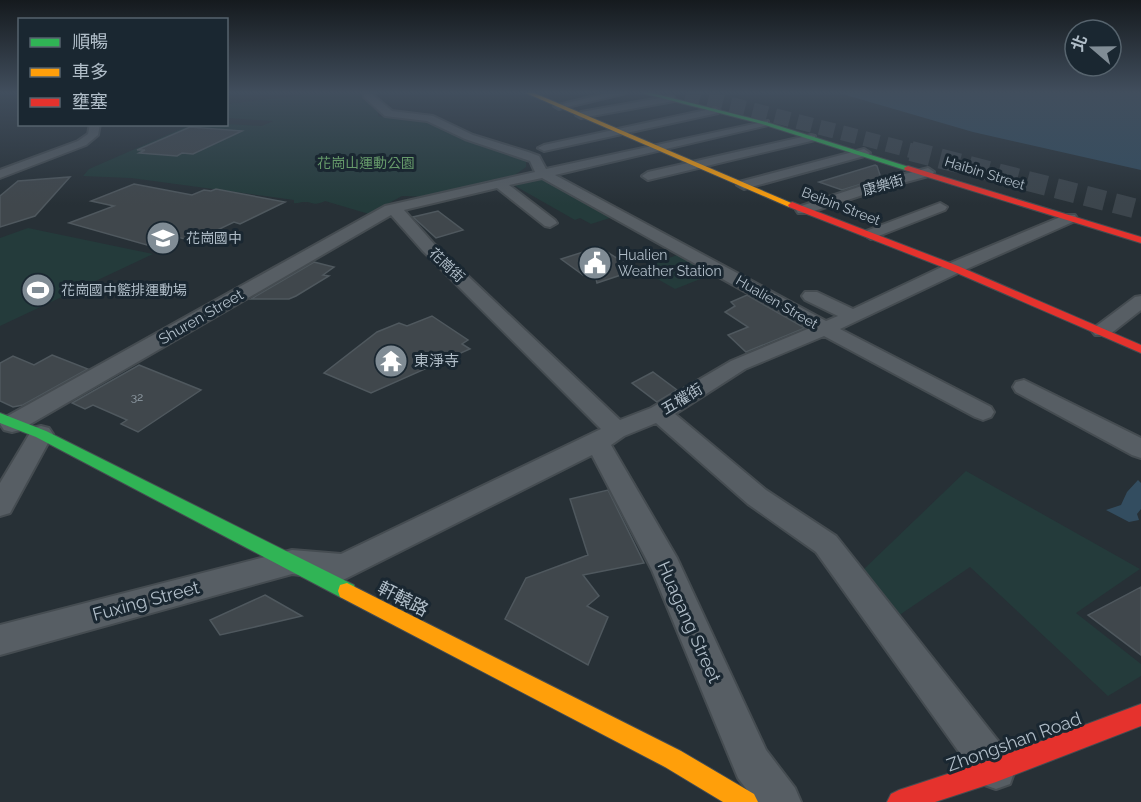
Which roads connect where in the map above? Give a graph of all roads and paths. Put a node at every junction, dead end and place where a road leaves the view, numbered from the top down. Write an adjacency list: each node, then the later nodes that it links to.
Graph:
1 (94, 130): 13 (street)
2 (455, 130): 12 (street)
3 (732, 130): 7 (street)
4 (787, 130): 6 (main road, Haibin Street)
5 (619, 131): 7 (main road, Beibin Street); 10 (street)
6 (811, 138): 8 (main road, Haibin Street); 9 (street)
7 (659, 147): 9 (main road, Beibin Street); 10 (street)
8 (864, 153): 11 (main road, Haibin Street); 16 (street)
9 (698, 165): 14 (street); 16 (main road, Beibin Street)
10 (572, 169): 12 (street)
11 (928, 172): 19 (street, 康樂街); 20 (main road, Haibin Street)
12 (542, 173): 15 (street); 28 (street, Hualien Street)
13 (0, 174)
14 (648, 176)
15 (498, 183): 18 (street); 21 (street)
16 (744, 185): 19 (main road, Beibin Street)
17 (940, 207): 22 (street)
18 (390, 209): 34 (street, Shuren Street); 36 (street, 花崗街)
19 (803, 210): 22 (main road, Beibin Street)
20 (1070, 218): 23 (main road, Haibin Street); 24 (street, 五權街)
21 (550, 223)
22 (871, 234): 24 (main road, Beibin Street)
23 (1141, 240)
24 (954, 268): 27 (street, 五權街); 29 (main road, Beibin Street)
25 (811, 296): 27 (street)
26 (1141, 301): 29 (street)
27 (851, 315): 28 (street, 五權街)
28 (825, 329): 32 (street, Hualien Street); 33 (street, 五權街)
29 (1102, 331): 30 (main road, Beibin Street)
30 (1141, 349)
31 (1024, 387): 37 (street)
32 (983, 412)
33 (659, 413): 36 (street, 五權街); 42 (street)
34 (6, 421): 35 (main road, 軒轅路)
35 (41, 434): 38 (street); 39 (main road, 軒轅路)
36 (606, 436): 39 (street, 五權街); 44 (street, Huagang Street)
37 (1141, 449)
38 (0, 506)
39 (292, 562): 40 (street, Fuxing Street); 43 (main road, 軒轅路)
40 (0, 640)
41 (1141, 715): 42 (main road, Zhongshan Road)
42 (996, 770): 45 (main road, Zhongshan Road)
43 (746, 802)
44 (781, 802)
45 (899, 802)

